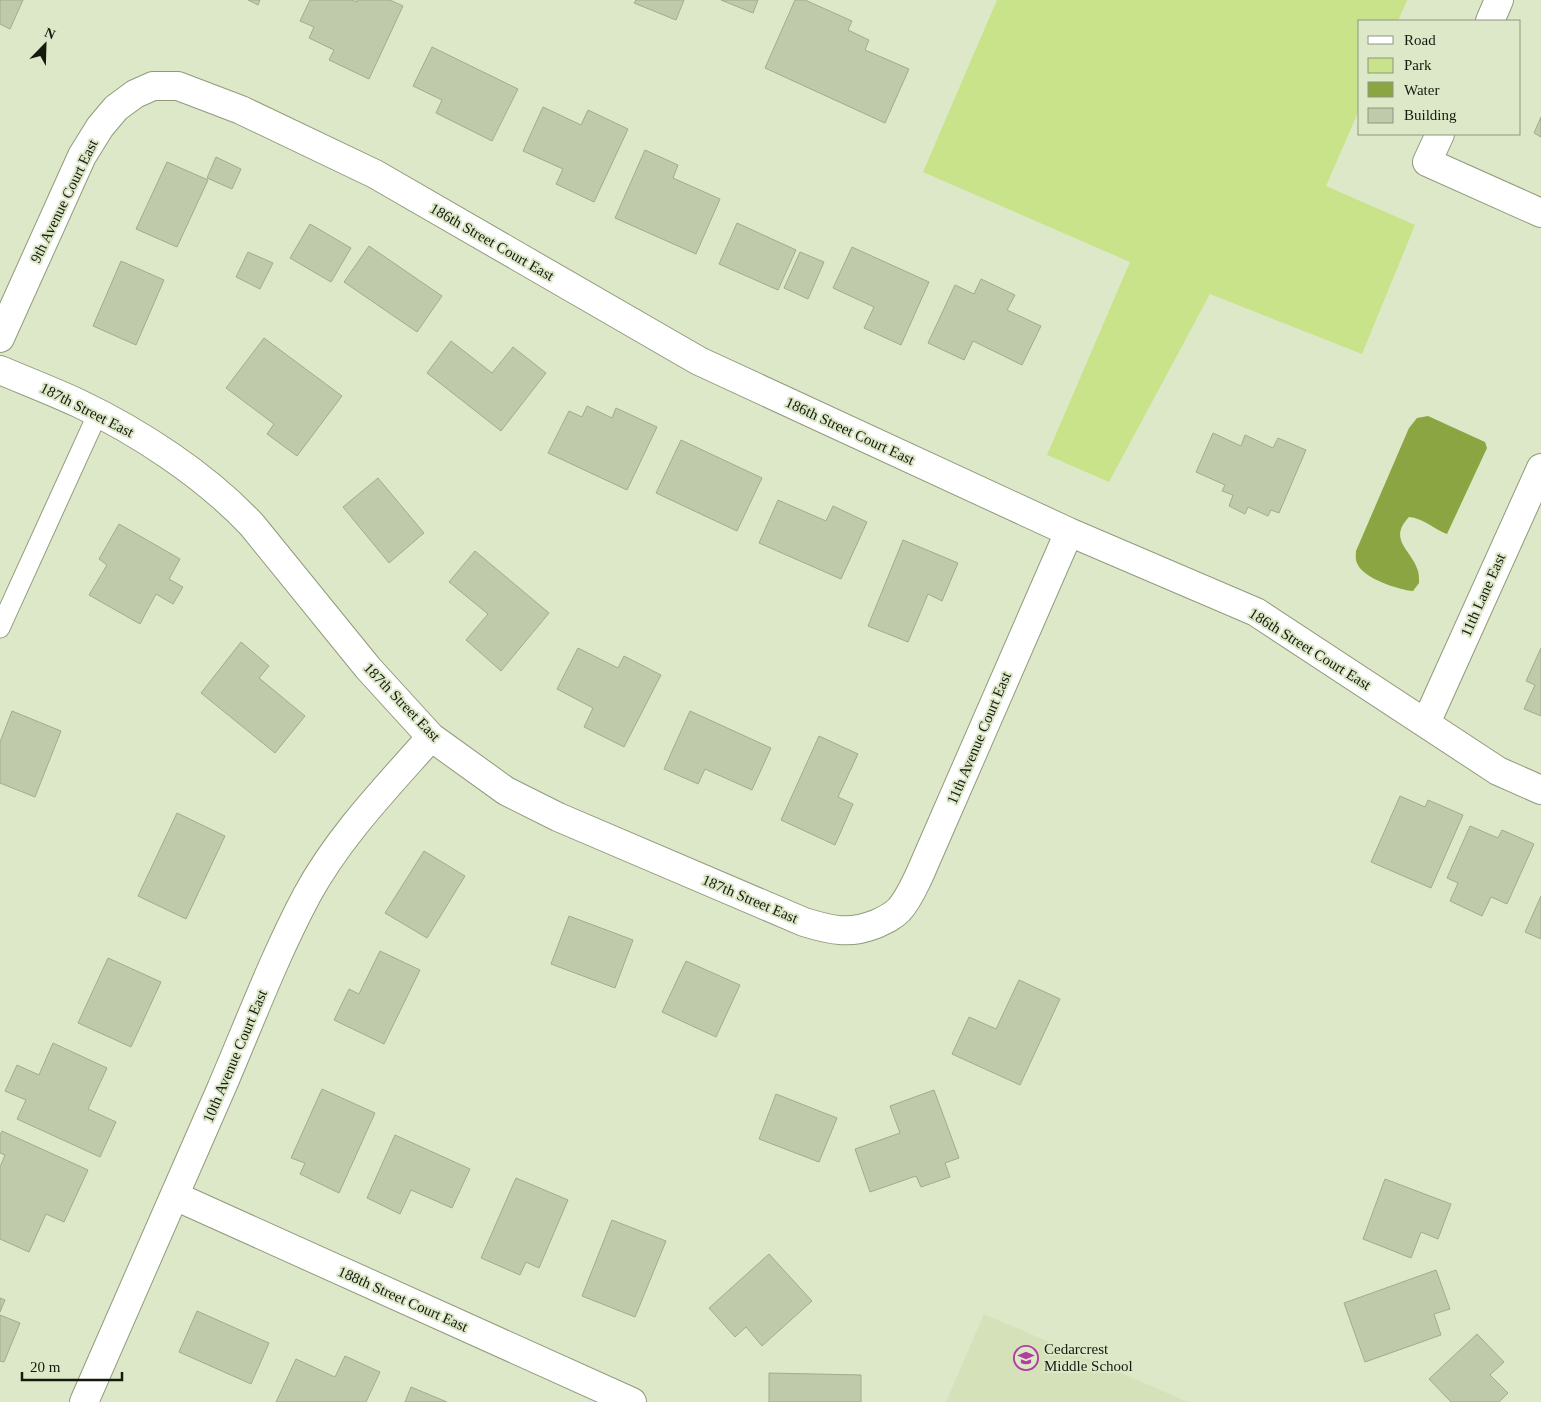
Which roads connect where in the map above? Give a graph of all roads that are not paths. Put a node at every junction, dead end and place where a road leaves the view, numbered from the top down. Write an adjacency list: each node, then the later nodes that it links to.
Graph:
1 (1499, 0): 2 (street)
2 (1490, 20)
3 (153, 86): 6 (street, 9th Avenue Court East); 10 (street, 186th Street Court East)
4 (1440, 135): 5 (street)
5 (1541, 213)
6 (0, 338)
7 (0, 370): 8 (street, 187th Street East)
8 (98, 413): 11 (lane); 13 (street, 187th Street East)
9 (1541, 468): 12 (street, 11th Lane East)
10 (1069, 532): 12 (street, 186th Street Court East); 15 (street, 11th Avenue Court East)
11 (0, 628)
12 (1426, 723): 14 (street, 186th Street Court East)
13 (431, 737): 15 (street, 187th Street East); 16 (street, 10th Avenue Court East)
14 (1541, 790)
15 (870, 926)
16 (175, 1196): 17 (street, 10th Avenue Court East); 18 (street, 188th Street Court East)
17 (84, 1402)
18 (632, 1402)

